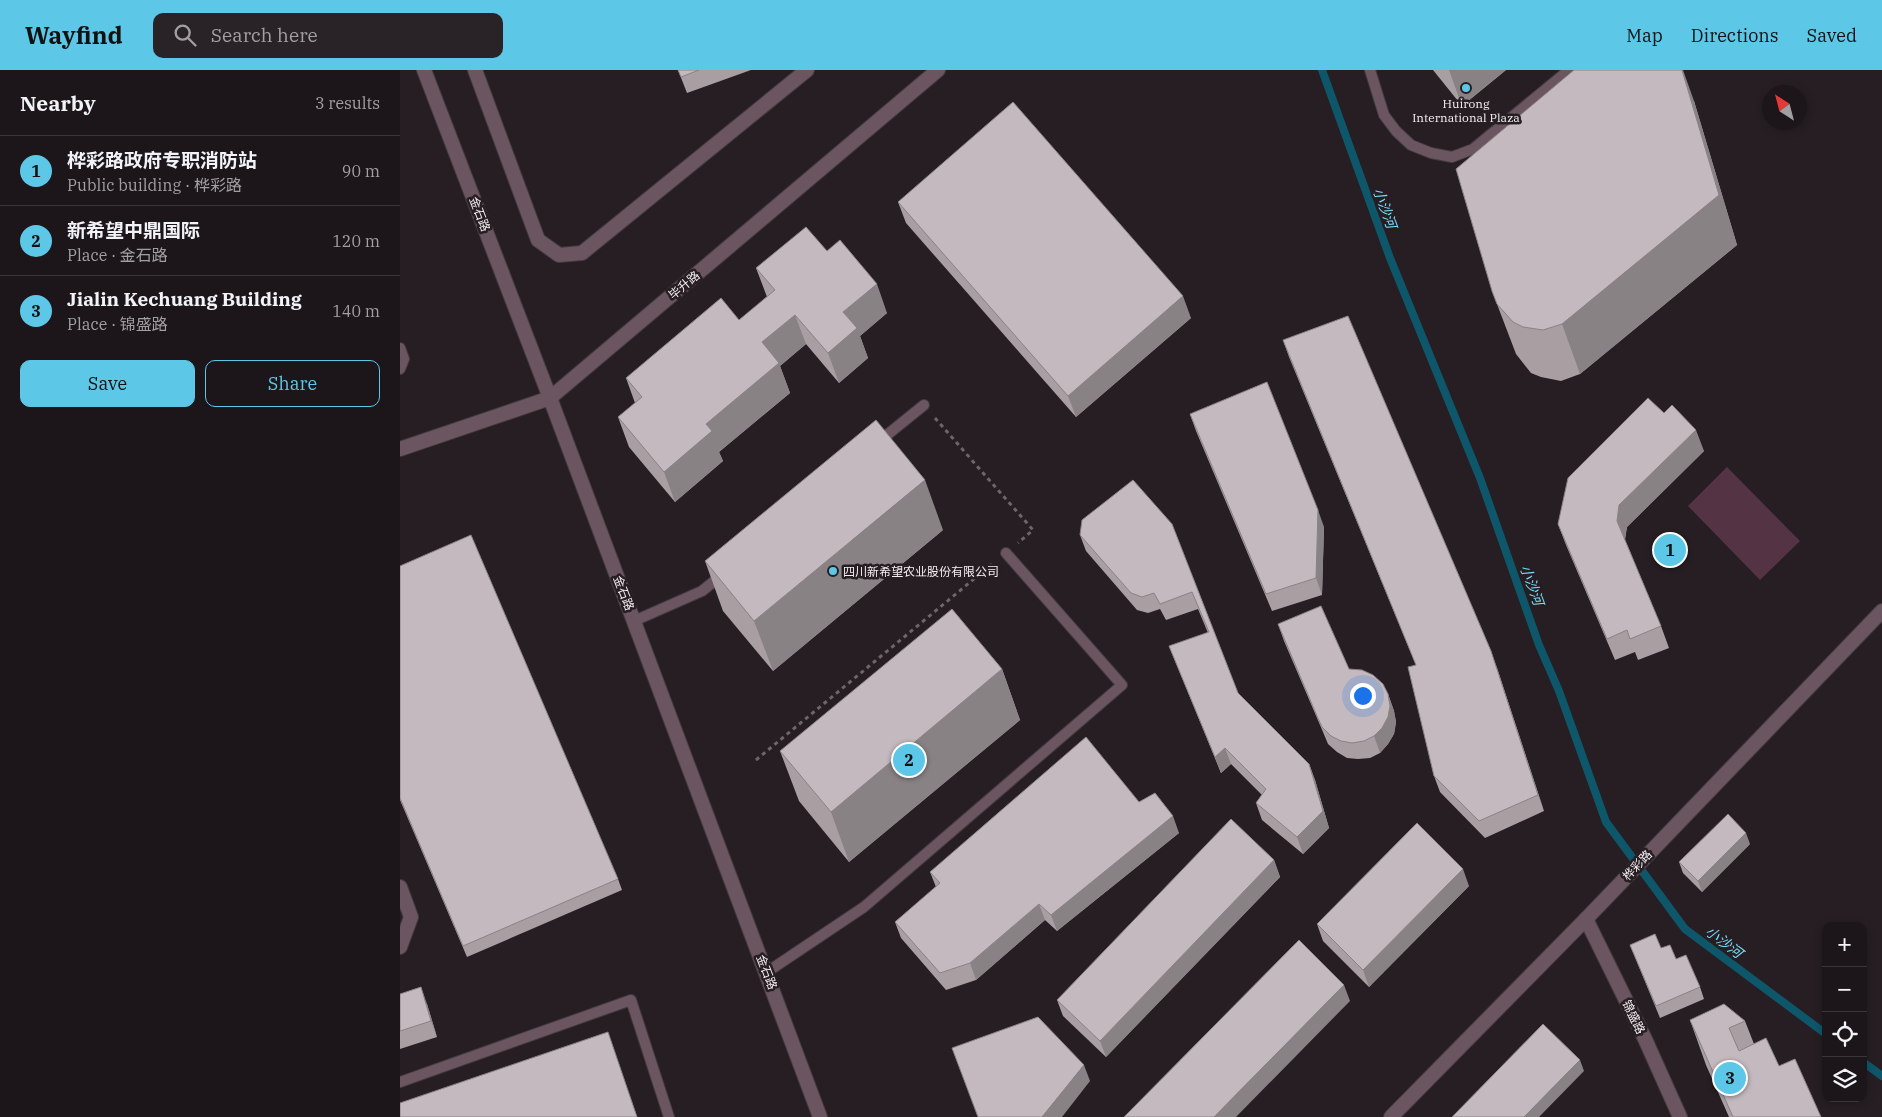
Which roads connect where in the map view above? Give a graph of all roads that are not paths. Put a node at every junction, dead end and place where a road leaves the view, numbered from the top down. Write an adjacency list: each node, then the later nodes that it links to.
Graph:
1 (424, 70): 9 (street, 金石路)
2 (475, 70): 3 (street)
3 (807, 70)
4 (938, 70): 9 (street, 毕升路)
5 (1370, 70): 6 (lane)
6 (1569, 70)
7 (400, 348): 8 (lane)
8 (400, 369)
9 (550, 398): 12 (street, 毕升路); 16 (street, 金石路)
10 (924, 404): 11 (lane)
11 (872, 448)
12 (400, 450)
13 (1006, 554): 20 (lane)
14 (731, 566): 16 (lane)
15 (1882, 611): 18 (street, 桦彩路)
16 (634, 621): 20 (street, 金石路)
17 (400, 888): 19 (street)
18 (1586, 919): 24 (street, 桦彩路); 25 (street, 锦盛路)
19 (400, 947)
20 (767, 972): 23 (street, 金石路)
21 (400, 1082): 22 (lane)
22 (669, 1117)
23 (820, 1117)
24 (1391, 1117)
25 (1680, 1117)

